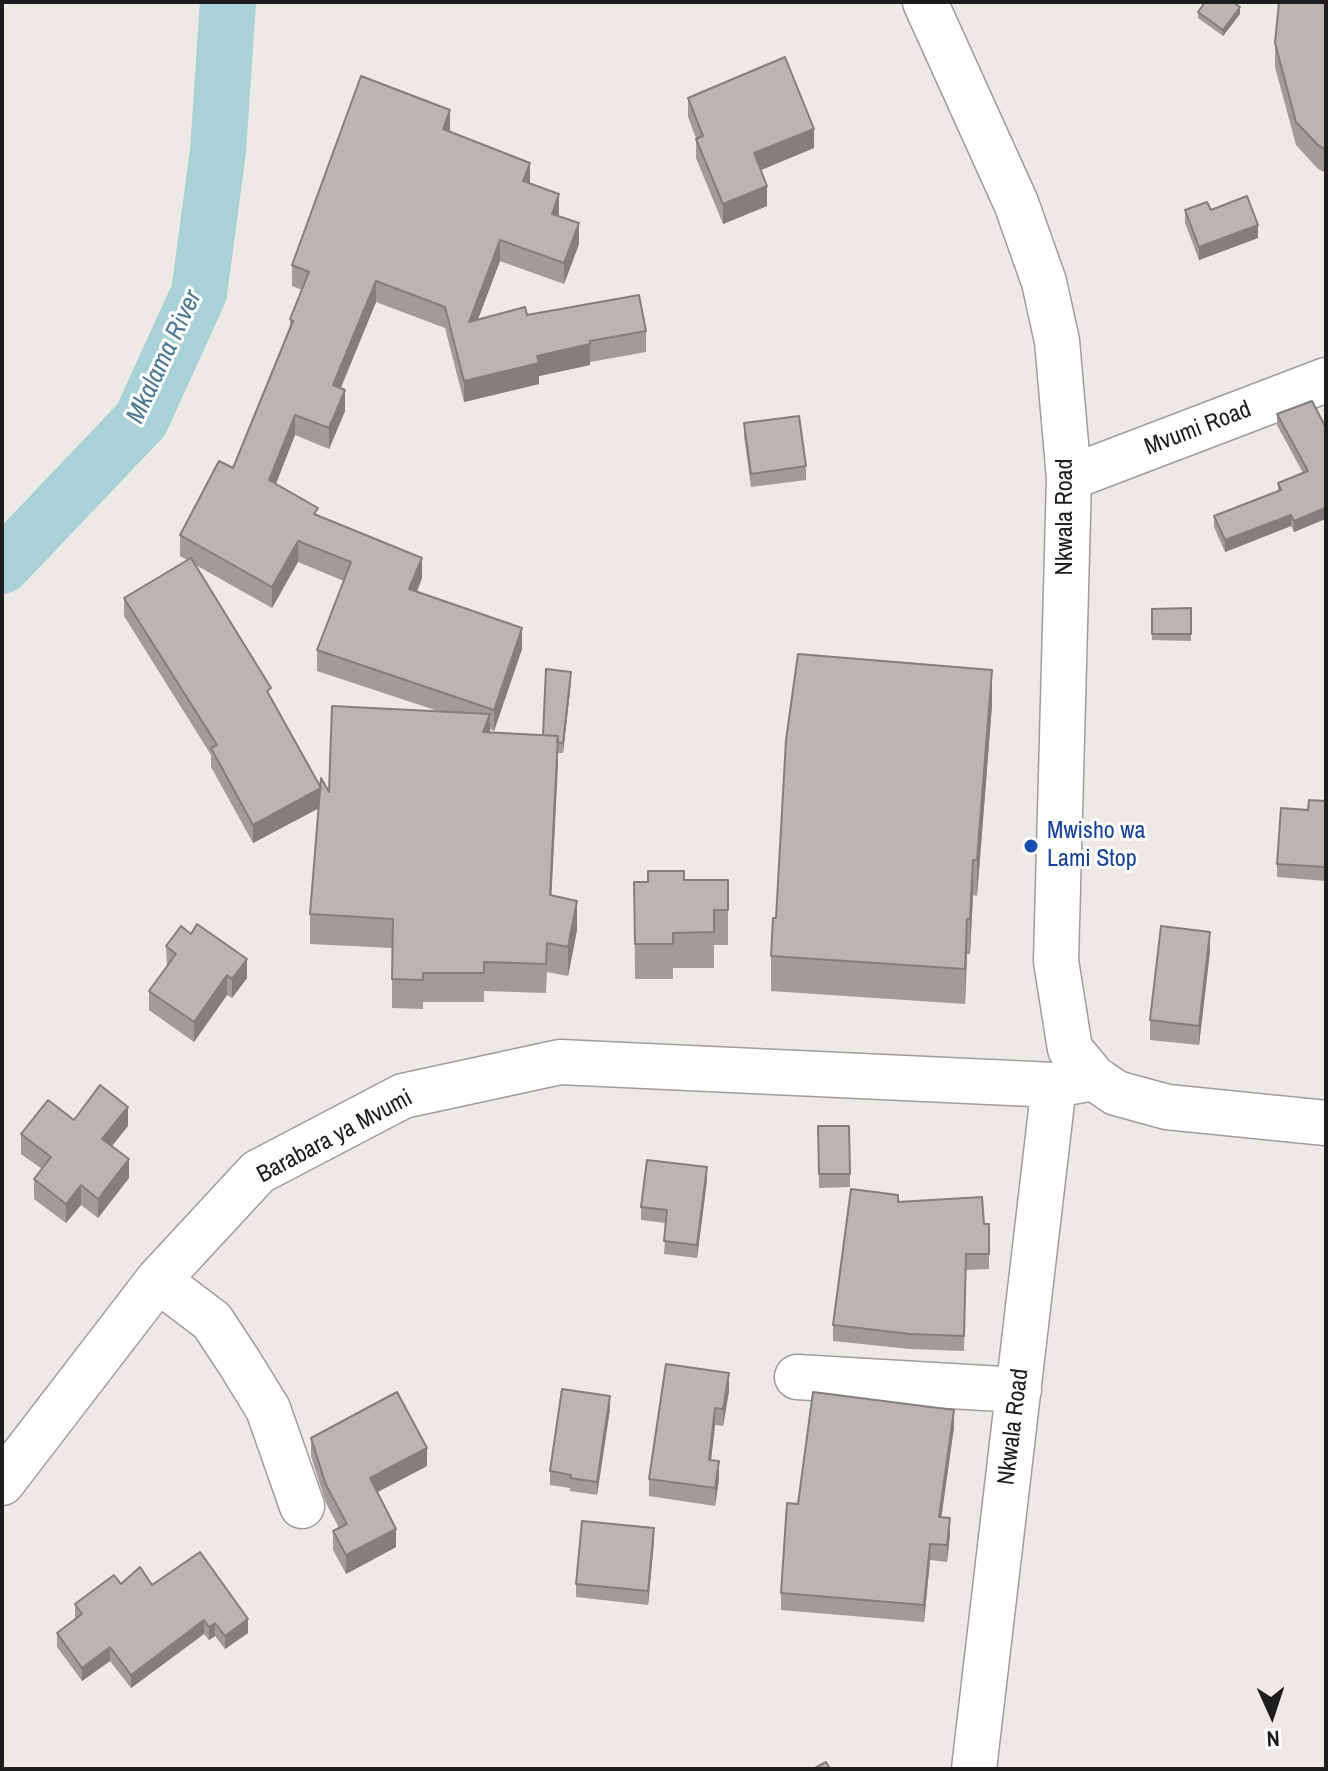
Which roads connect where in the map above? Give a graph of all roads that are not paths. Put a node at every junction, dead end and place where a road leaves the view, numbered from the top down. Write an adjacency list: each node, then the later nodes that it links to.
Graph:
1 (925, 2): 3 (street, Nkwala Road)
2 (1326, 380): 3 (street, Mvumi Road)
3 (1069, 478): 4 (street, Nkwala Road)
4 (1074, 1073): 5 (street); 6 (street, Barabara ya Mvumi); 8 (street, Nkwala Road)
5 (1326, 1123)
6 (158, 1280): 9 (street, Barabara ya Mvumi); 10 (street)
7 (797, 1377): 8 (street)
8 (1019, 1390): 11 (street, Nkwala Road)
9 (2, 1483)
10 (302, 1506)
11 (974, 1769)

